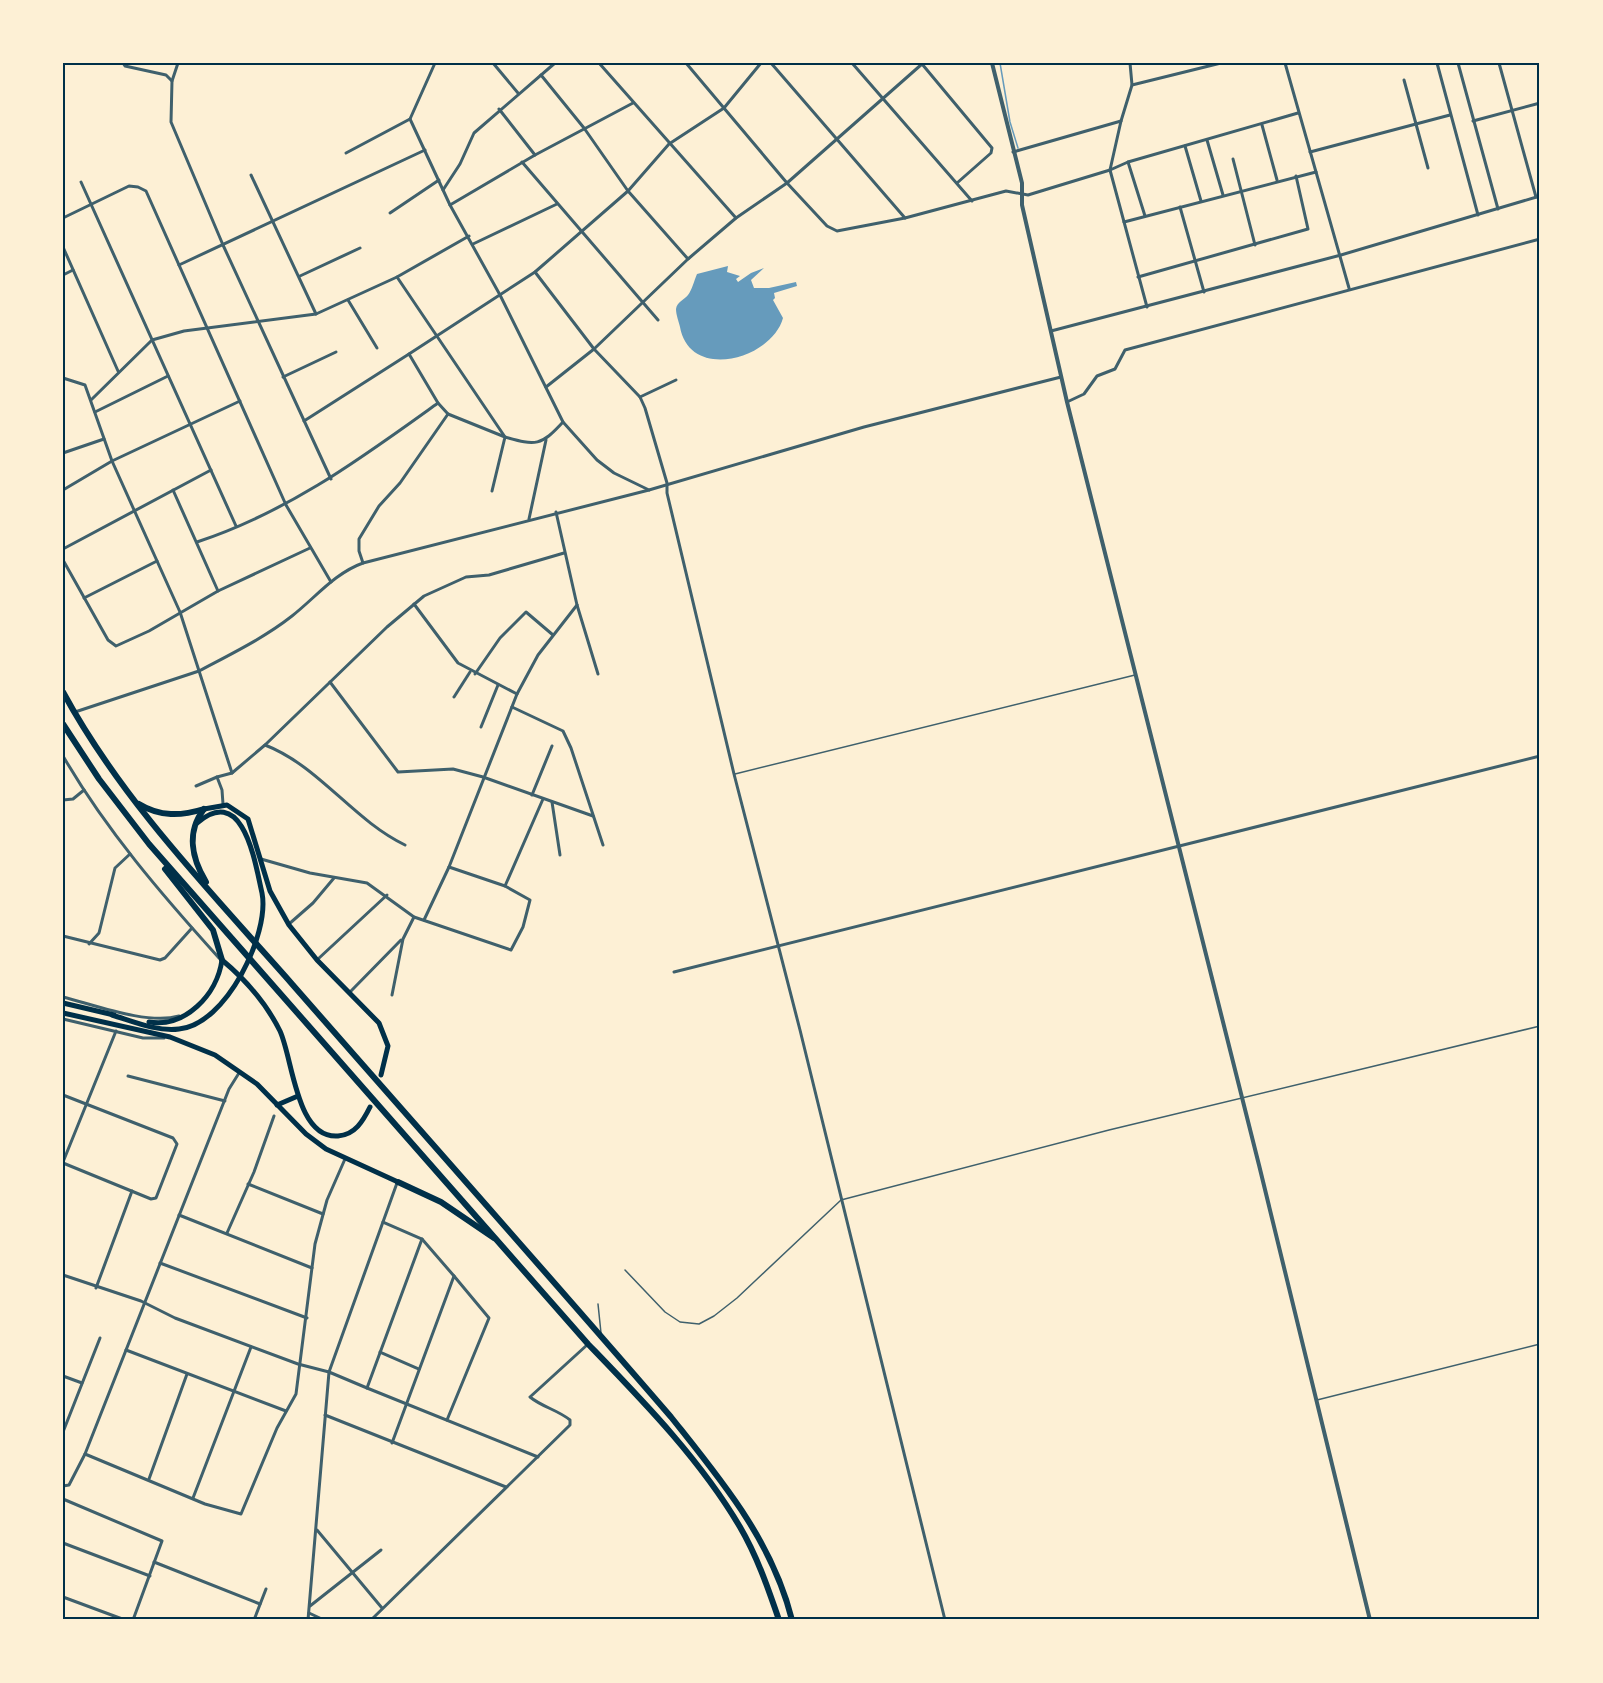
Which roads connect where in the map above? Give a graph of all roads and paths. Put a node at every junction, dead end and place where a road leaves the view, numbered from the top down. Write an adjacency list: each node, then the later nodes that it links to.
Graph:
1 (123, 63): 21 (street)
2 (178, 63): 21 (street)
3 (435, 63): 32 (street)
4 (493, 63): 23 (street)
5 (555, 63): 19 (street)
6 (599, 63): 25 (street)
7 (686, 63): 27 (street)
8 (761, 63): 27 (street)
9 (771, 63): 38 (street)
10 (852, 63): 24 (street)
11 (992, 63): 43 (street)
12 (1130, 63): 22 (street)
13 (1221, 63): 22 (street)
14 (1286, 63): 30 (street)
15 (1437, 63): 31 (street)
16 (1458, 63): 34 (street)
17 (1499, 63): 29 (street)
18 (922, 64): 24 (street); 59 (street)
19 (541, 75): 23 (street); 37 (street)
20 (1404, 80): 35 (street)
21 (172, 81): 84 (street)
22 (1132, 85): 33 (street)
23 (518, 93): 28 (street)
24 (883, 98): 38 (street); 59 (street)
25 (633, 103): 37 (street); 40 (street)
26 (1540, 103): 29 (street)
27 (724, 108): 40 (street); 58 (street)
28 (499, 110): 46 (street); 60 (street)
29 (1512, 110): 34 (street); 65 (street)
30 (1298, 113): 36 (street); 44 (street)
31 (1450, 115): 35 (street); 74 (street)
32 (410, 119): 42 (street); 45 (street)
33 (1121, 121): 43 (street); 51 (street)
34 (1473, 121): 72 (street)
35 (1416, 123): 44 (street); 50 (street)
36 (1262, 125): 39 (street); 56 (street)
37 (584, 128): 46 (street); 62 (street)
38 (835, 140): 58 (street); 78 (street)
39 (1207, 140): 41 (street); 64 (street)
40 (669, 144): 62 (street); 77 (street)
41 (1185, 146): 49 (street); 67 (street)
42 (425, 150): 55 (street); 79 (street)
43 (1013, 152): 63 (street)
44 (1310, 152): 52 (street)
45 (346, 153)
46 (535, 155): 48 (street)
47 (1233, 159): 61 (street)
48 (522, 162): 69 (street); 70 (street)
49 (1128, 162): 51 (street); 75 (street)
50 (1428, 168)
51 (1110, 170): 63 (street); 80 (street)
52 (1316, 172): 54 (street); 89 (street)
53 (251, 175): 79 (street)
54 (1296, 176): 56 (street); 86 (street)
55 (438, 180): 60 (street); 73 (street)
56 (1277, 180): 61 (street)
57 (81, 182): 68 (street)
58 (787, 183): 77 (street); 78 (street)
59 (957, 183): 66 (street)
60 (443, 190): 70 (street)
61 (1240, 190): 64 (street); 86 (street)
62 (628, 191): 81 (street); 90 (street)
63 (1021, 194): 66 (street); 109 (street)
64 (1223, 195): 67 (street)
65 (1538, 196): 72 (street)
66 (972, 201): 78 (street)
67 (1201, 201): 71 (street)
68 (91, 203): 76 (street); 92 (street); 111 (street)
69 (557, 204): 81 (street); 85 (street)
70 (450, 205): 82 (street)
71 (1180, 207): 75 (street); 91 (street)
72 (1498, 209): 74 (street)
73 (390, 213)
74 (1478, 215): 89 (street)
75 (1145, 216): 80 (street)
76 (65, 217)
77 (736, 218): 90 (street)
78 (905, 218)
79 (272, 221): 84 (street); 96 (street)
80 (1124, 222): 98 (street)
81 (582, 230): 94 (street); 103 (street)
82 (469, 236): 85 (street); 97 (street)
83 (1540, 239): 99 (street)
84 (223, 244): 92 (street); 107 (street)
85 (473, 244): 101 (street)
86 (1256, 244): 91 (street)
87 (63, 247): 93 (street)
88 (360, 248): 96 (street)
89 (1341, 255): 99 (street); 100 (street)
90 (688, 259): 103 (street)
91 (1195, 261): 98 (street); 100 (street)
92 (179, 265): 108 (street)
93 (73, 270): 95 (street); 116 (street)
94 (535, 272): 101 (street); 113 (street)
95 (63, 275)
96 (300, 276): 105 (street)
97 (397, 277): 102 (street); 110 (street)
98 (1138, 277): 104 (street)
99 (1349, 288): 126 (street)
100 (1204, 292): 104 (street)
101 (500, 295): 110 (street); 122 (street)
102 (348, 300): 105 (street); 112 (street)
103 (644, 304): 106 (street); 113 (street)
104 (1147, 307): 109 (street)
105 (316, 314): 107 (street)
106 (658, 320)
107 (258, 323): 108 (street); 119 (street)
108 (207, 328): 111 (street); 125 (street)
109 (1051, 331): 120 (street)
110 (436, 336): 115 (street); 133 (street)
111 (152, 340): 116 (street); 117 (street)
112 (377, 348)
113 (594, 349): 122 (street); 123 (street)
114 (336, 352): 119 (street)
115 (409, 354): 127 (street); 130 (street)
116 (118, 371): 124 (street)
117 (168, 376): 128 (street); 132 (street)
118 (63, 377): 124 (street)
119 (283, 377): 130 (street)
120 (1061, 377): 126 (street); 140 (street)
121 (676, 380): 123 (street)
122 (546, 387): 131 (street)
123 (640, 397): 140 (street)
124 (91, 400): 128 (street)
125 (240, 401): 132 (street); 145 (street)
126 (1067, 402): 167 (street)
127 (438, 403): 129 (street); 139 (street)
128 (95, 412): 134 (street)
129 (448, 414): 133 (street); 156 (street)
130 (304, 421): 139 (street)
131 (563, 422): 135 (street); 143 (street)
132 (190, 423): 137 (street); 138 (street)
133 (505, 437): 135 (street); 144 (street)
134 (104, 439): 136 (street); 137 (street)
135 (546, 440): 148 (street)
136 (63, 453)
137 (112, 460): 141 (street); 146 (street)
138 (211, 470): 142 (street); 149 (street)
139 (331, 479): 145 (street)
140 (667, 483): 143 (street); 182 (street)
141 (63, 490)
142 (172, 490): 146 (street); 150 (street)
143 (649, 490): 147 (street)
144 (492, 491)
145 (286, 505): 149 (street); 151 (street)
146 (134, 510): 152 (street); 155 (street)
147 (556, 512): 148 (street); 153 (street)
148 (529, 519): 156 (street)
149 (236, 526): 150 (street)
150 (197, 542): 158 (street)
151 (310, 548): 157 (street); 158 (street)
152 (63, 549)
153 (564, 553): 160 (street); 161 (street)
154 (63, 560): 159 (street)
155 (157, 561): 159 (street); 162 (street)
156 (363, 563): 157 (street)
157 (331, 582): 164 (street)
158 (218, 591): 162 (street)
159 (84, 598): 162 (street)
160 (414, 604): 165 (street); 168 (street)
161 (577, 605): 163 (street); 166 (street)
162 (180, 612): 164 (street)
163 (554, 635): 165 (street); 171 (street)
164 (199, 671): 174 (street); 181 (street)
165 (472, 673): 169 (street); 172 (street)
166 (598, 674)
167 (1135, 675): 182 (lane); 199 (street)
168 (330, 681): 177 (street); 184 (street)
169 (498, 685): 171 (street); 176 (street)
170 (63, 692): 174 (highway)
171 (517, 694): 173 (street)
172 (454, 697)
173 (512, 707): 184 (street); 194 (street)
174 (74, 712): 190 (highway)
175 (63, 724): 196 (highway)
176 (481, 727)
177 (265, 745): 181 (street); 198 (street)
178 (552, 746): 187 (street)
179 (63, 756): 186 (street)
180 (1540, 756): 199 (street)
181 (232, 773): 183 (street)
182 (734, 774): 215 (street)
183 (217, 777): 185 (street); 192 (street)
184 (483, 777): 187 (street); 203 (street)
185 (196, 786)
186 (84, 790): 189 (street); 200 (street)
187 (532, 795): 188 (street)
188 (543, 799): 191 (street); 205 (street)
189 (63, 800)
190 (134, 800): 193 (highway); 207 (highway)
191 (552, 802): 194 (street); 201 (street)
192 (223, 804): 193 (main road); 202 (main road)
193 (204, 809): 195 (highway)
194 (592, 816): 197 (street)
195 (195, 825): 207 (highway); 225 (main road)
196 (148, 844): 216 (highway); 252 (highway)
197 (603, 844)
198 (405, 845)
199 (1179, 848): 215 (street); 235 (street)
200 (130, 854): 211 (street); 214 (street)
201 (560, 855)
202 (261, 859): 204 (street); 210 (main road)
203 (449, 867): 205 (street); 209 (street)
204 (334, 878): 206 (street); 210 (street)
205 (505, 886): 209 (street)
206 (387, 895): 208 (street); 217 (street)
207 (222, 905): 263 (highway)
208 (414, 917): 209 (street); 213 (street)
209 (424, 920)
210 (289, 925): 217 (main road)
211 (192, 928): 214 (street); 216 (street)
212 (63, 936): 214 (street)
213 (403, 939): 219 (street); 220 (street)
214 (88, 944)
215 (778, 946): 218 (street); 246 (street)
216 (222, 960): 223 (main road); 234 (main road)
217 (317, 960): 219 (main road)
218 (674, 972)
219 (351, 991): 231 (main road)
220 (392, 995)
221 (63, 998): 223 (street)
222 (63, 1004): 225 (main road)
223 (192, 1011): 225 (main road)
224 (63, 1013): 229 (main road)
225 (112, 1015)
226 (63, 1019): 228 (street)
227 (1540, 1026): 235 (lane)
228 (116, 1031): 229 (street); 237 (street)
229 (170, 1037): 230 (main road)
230 (240, 1071): 236 (street); 238 (main road)
231 (381, 1075)
232 (128, 1076): 236 (street)
233 (63, 1095): 237 (street)
234 (298, 1096): 238 (main road); 239 (main road)
235 (1242, 1099): 246 (lane); 278 (street)
236 (225, 1101): 248 (street)
237 (86, 1104): 242 (street); 245 (street)
238 (277, 1105): 241 (main road)
239 (370, 1107)
240 (274, 1116): 244 (street)
241 (345, 1159): 243 (main road); 247 (street)
242 (63, 1163): 245 (street)
243 (398, 1182): 249 (street); 252 (highway)
244 (248, 1184): 247 (street); 250 (street)
245 (132, 1191): 259 (street)
246 (841, 1200): 255 (lane); 312 (street)
247 (323, 1214): 254 (street)
248 (179, 1215): 250 (street); 253 (street)
249 (383, 1222): 251 (street); 272 (street)
250 (227, 1233): 254 (street)
251 (422, 1239): 257 (street); 269 (street)
252 (510, 1252): 265 (highway)
253 (160, 1263): 260 (street); 262 (street)
254 (312, 1268): 262 (street)
255 (625, 1270)
256 (64, 1275): 258 (street); 259 (street)
257 (453, 1276): 271 (street); 282 (street)
258 (63, 1282)
259 (96, 1288): 260 (street)
260 (144, 1303): 267 (street); 268 (street)
261 (598, 1304): 263 (lane)
262 (308, 1318): 270 (street)
263 (602, 1337): 311 (highway)
264 (100, 1338): 275 (street)
265 (588, 1344): 286 (street); 310 (highway)
266 (1540, 1344): 278 (lane)
267 (251, 1347): 270 (street); 277 (street)
268 (126, 1350): 273 (street); 285 (street)
269 (380, 1352): 271 (street); 276 (street)
270 (298, 1364): 272 (street); 280 (street)
271 (419, 1369): 279 (street)
272 (329, 1372): 276 (street); 281 (street)
273 (188, 1373): 277 (street); 287 (street)
274 (63, 1376): 275 (street)
275 (82, 1383): 283 (street)
276 (367, 1388): 279 (street)
277 (233, 1391): 280 (street); 290 (street)
278 (1317, 1400): 313 (street)
279 (407, 1404): 282 (street); 284 (street)
280 (286, 1411): 290 (street)
281 (325, 1415): 284 (street); 292 (street)
282 (447, 1420): 286 (street)
283 (63, 1431)
284 (393, 1443): 289 (street)
285 (85, 1454): 287 (street); 288 (street)
286 (538, 1457): 289 (street)
287 (149, 1479): 290 (street)
288 (63, 1486)
289 (506, 1487): 302 (street)
290 (193, 1498)
291 (63, 1499): 295 (street)
292 (316, 1530): 296 (street); 301 (street)
293 (63, 1543): 297 (street)
294 (381, 1550): 296 (street)
295 (154, 1562): 297 (street); 300 (street)
296 (353, 1574): 301 (street); 302 (street)
297 (150, 1576): 305 (street)
298 (266, 1589): 300 (street)
299 (63, 1597): 304 (street)
300 (260, 1604): 306 (street)
301 (310, 1606): 303 (street)
302 (382, 1608): 309 (street)
303 (309, 1613): 307 (street); 308 (street)
304 (124, 1620)
305 (133, 1620)
306 (254, 1620)
307 (308, 1620)
308 (324, 1620)
309 (371, 1620)
310 (779, 1620)
311 (792, 1620)
312 (945, 1620)
313 (1370, 1620)

